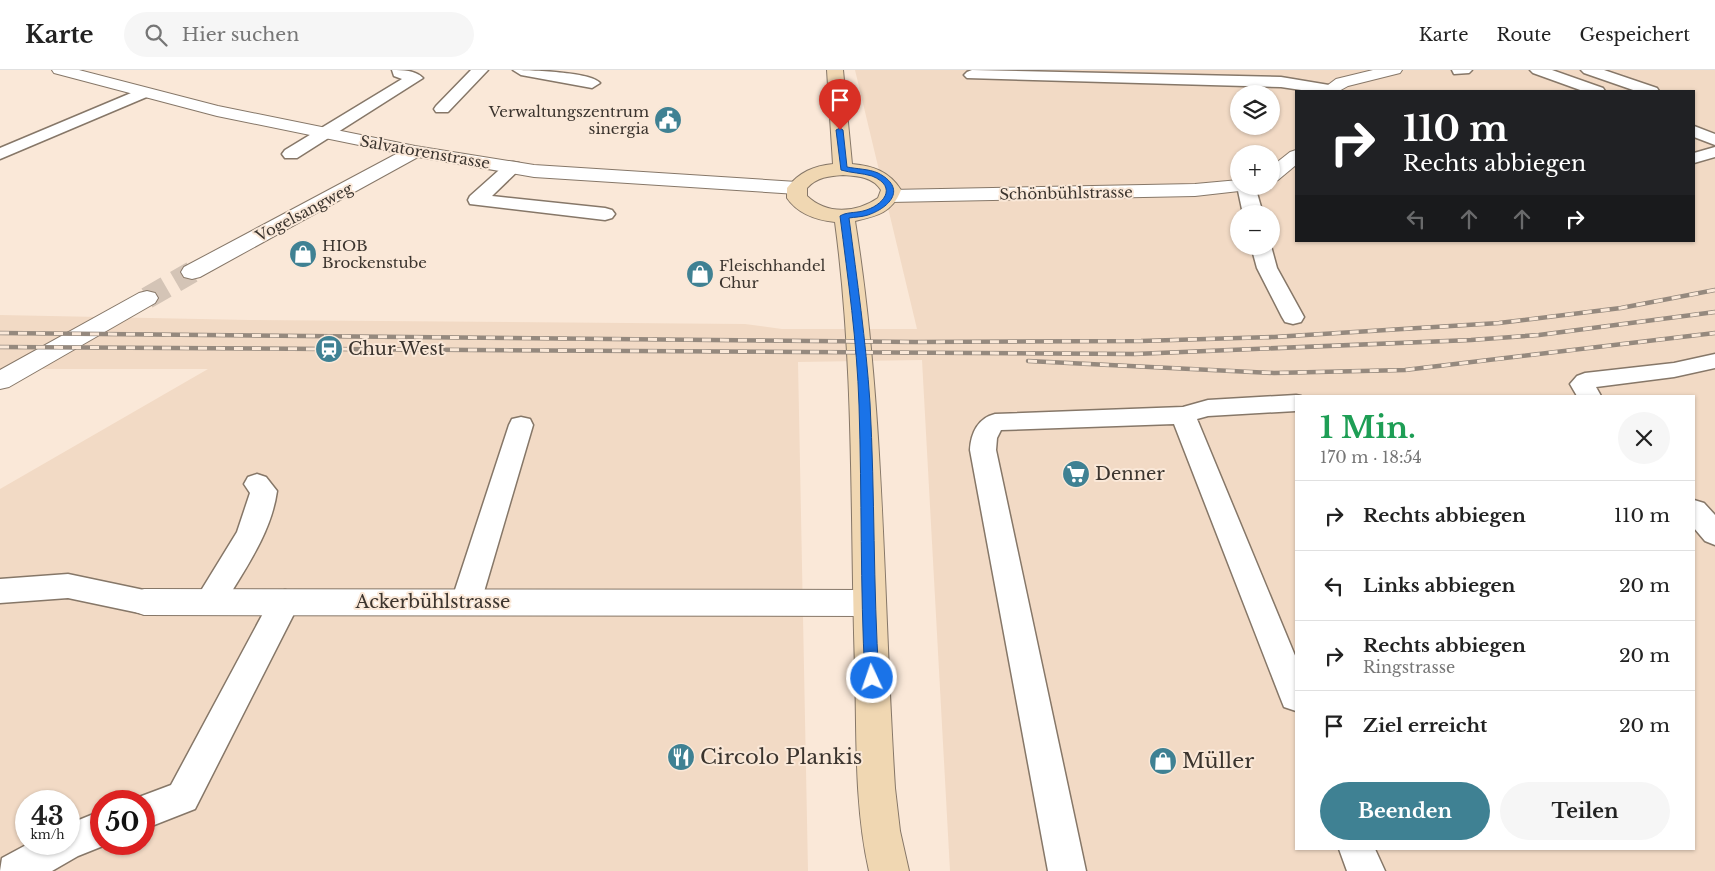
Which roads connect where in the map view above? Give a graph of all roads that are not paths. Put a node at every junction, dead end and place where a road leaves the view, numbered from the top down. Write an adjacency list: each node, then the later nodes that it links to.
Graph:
1 (60, 70): 17 (street, Salvatorenstrasse)
2 (400, 70): 10 (lane)
3 (480, 70): 18 (lane)
4 (521, 70): 12 (lane)
5 (835, 70): 29 (main road)
6 (1394, 70): 14 (street)
7 (1538, 70): 15 (lane)
8 (1566, 70): 13 (lane)
9 (1589, 70): 16 (lane)
10 (420, 74): 20 (lane)
11 (972, 75): 14 (lane)
12 (592, 83)
13 (1616, 87)
14 (1329, 90)
15 (1594, 90)
16 (1649, 90)
17 (143, 93): 20 (street, Salvatorenstrasse); 24 (lane)
18 (442, 109)
19 (1695, 131): 21 (lane)
20 (327, 134): 22 (street, Salvatorenstrasse); 25 (lane)
21 (1715, 140)
22 (415, 151): 28 (street, Salvatorenstrasse); 37 (street, Vogelsangweg)
23 (1715, 152): 27 (lane)
24 (0, 154)
25 (291, 154)
26 (1295, 157): 30 (street)
27 (1695, 158)
28 (513, 167): 32 (street, Salvatorenstrasse); 34 (lane)
29 (843, 169): 32 (main road); 33 (main road)
30 (1280, 169)
31 (1230, 187): 33 (street, Schönbühlstrasse)
32 (797, 188): 35 (main road)
33 (890, 196): 35 (main road)
34 (605, 214)
35 (844, 216): 54 (main road)
36 (1263, 255): 39 (lane)
37 (192, 272)
38 (147, 298): 41 (street)
39 (1293, 317)
40 (1715, 361): 42 (lane)
41 (0, 381)
42 (1588, 395)
43 (1295, 402): 44 (lane)
44 (1183, 416): 55 (lane); 61 (lane)
45 (521, 425): 53 (lane)
46 (258, 484): 51 (lane)
47 (1695, 511): 48 (lane)
48 (1715, 534)
49 (0, 591): 50 (lane, Ackerbühlstrasse)
50 (144, 602): 51 (street, Ackerbühlstrasse)
51 (208, 602): 52 (street, Ackerbühlstrasse)
52 (284, 602): 53 (street, Ackerbühlstrasse); 56 (lane)
53 (466, 602): 54 (street, Ackerbühlstrasse)
54 (868, 603): 60 (main road)
55 (1295, 696)
56 (155, 808)
57 (1357, 850): 62 (lane)
58 (45, 855): 59 (lane)
59 (15, 871)
60 (889, 871)
61 (1067, 871)
62 (1366, 871)

